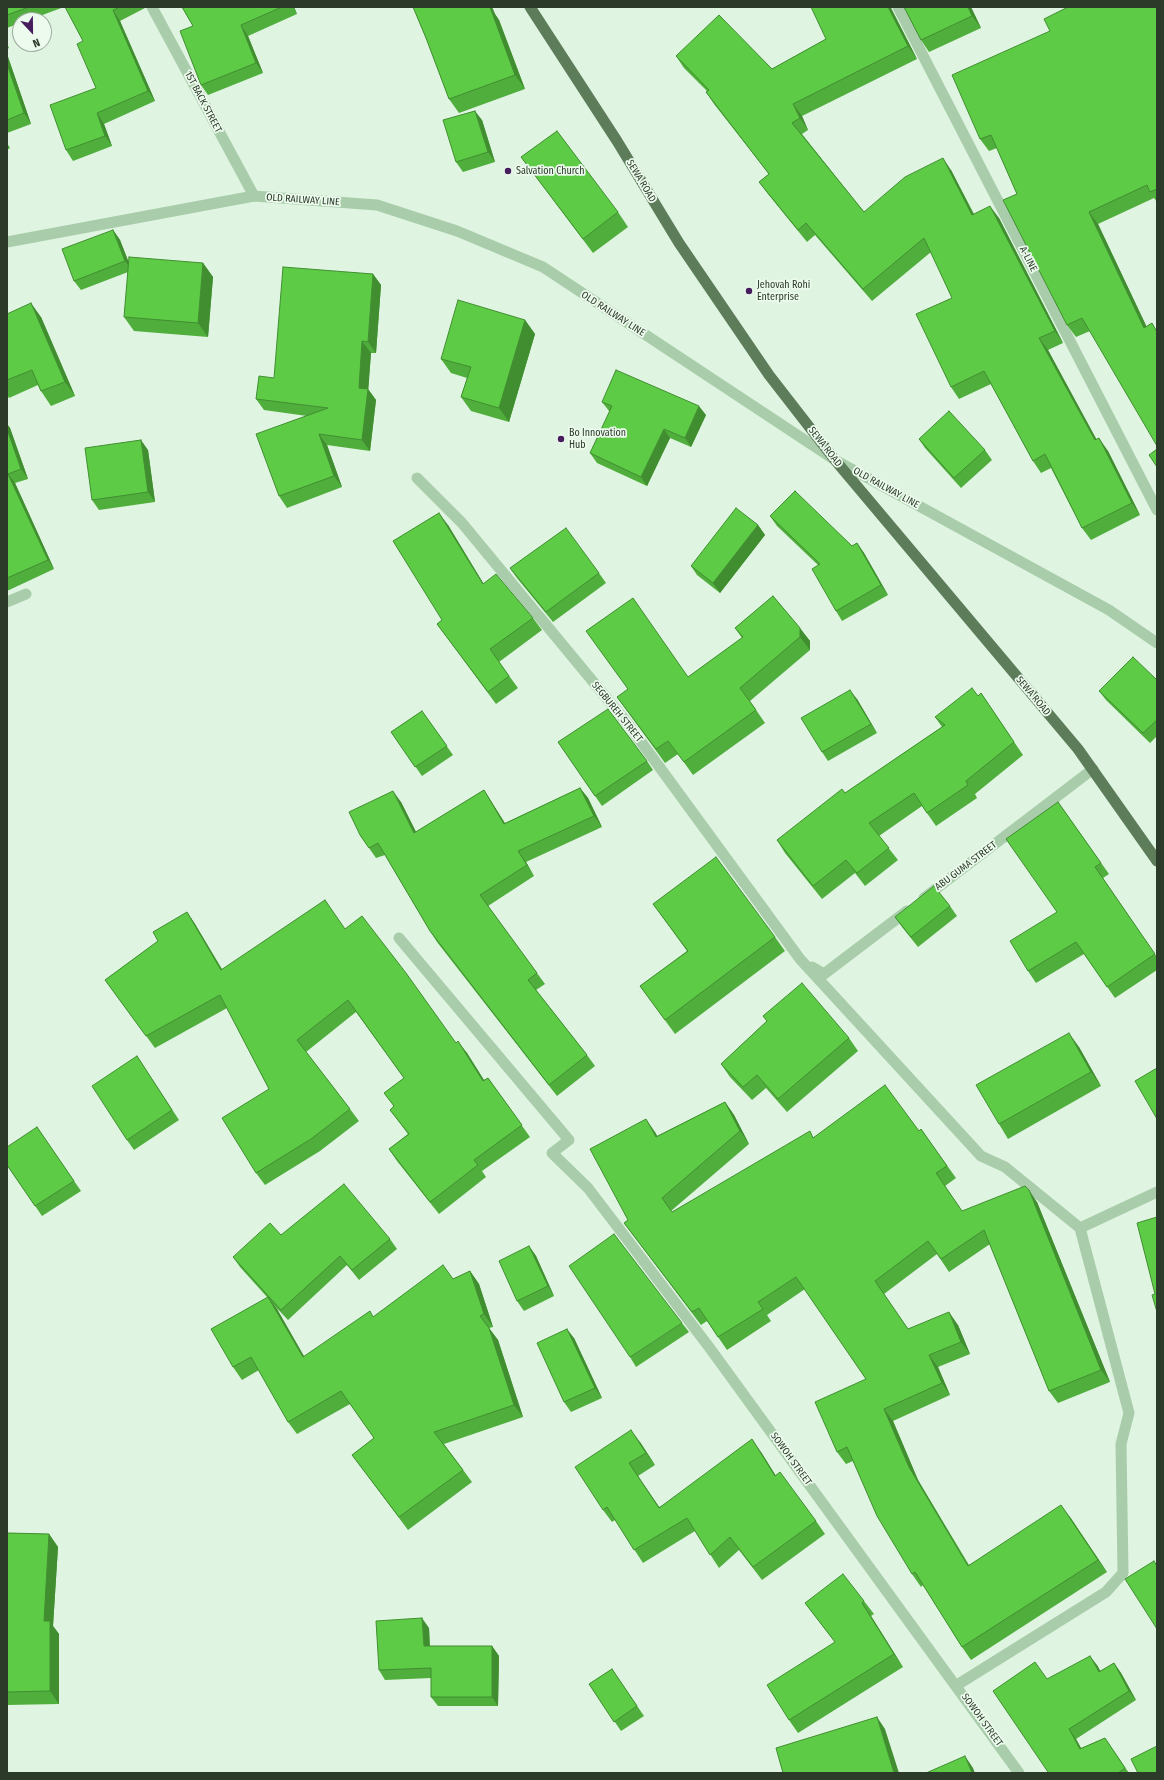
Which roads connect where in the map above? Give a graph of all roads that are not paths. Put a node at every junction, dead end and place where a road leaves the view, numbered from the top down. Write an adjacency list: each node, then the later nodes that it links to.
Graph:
1 (152, 7): 4 (street, 1ST BACK STREET)
2 (530, 7): 6 (main road, SEWA ROAD)
3 (898, 7): 8 (street, A-LINE)
4 (254, 196): 5 (street, OLD RAILWAY LINE); 6 (street, OLD RAILWAY LINE)
5 (7, 242)
6 (834, 460): 11 (street, OLD RAILWAY LINE); 12 (main road, SEWA ROAD)
7 (417, 478): 15 (street, SEGBUREH STREET)
8 (1157, 510)
9 (26, 594): 10 (street)
10 (7, 602)
11 (1157, 643)
12 (1093, 769): 13 (main road, SEWA ROAD); 15 (street, ABU GUMA STREET)
13 (1157, 861)
14 (399, 938): 18 (street, SOWOH STREET)
15 (800, 959): 17 (street, SEGBUREH STREET)
16 (1157, 1192): 17 (street)
17 (1080, 1228): 18 (street)
18 (957, 1685): 19 (street, SOWOH STREET)
19 (1019, 1773)

